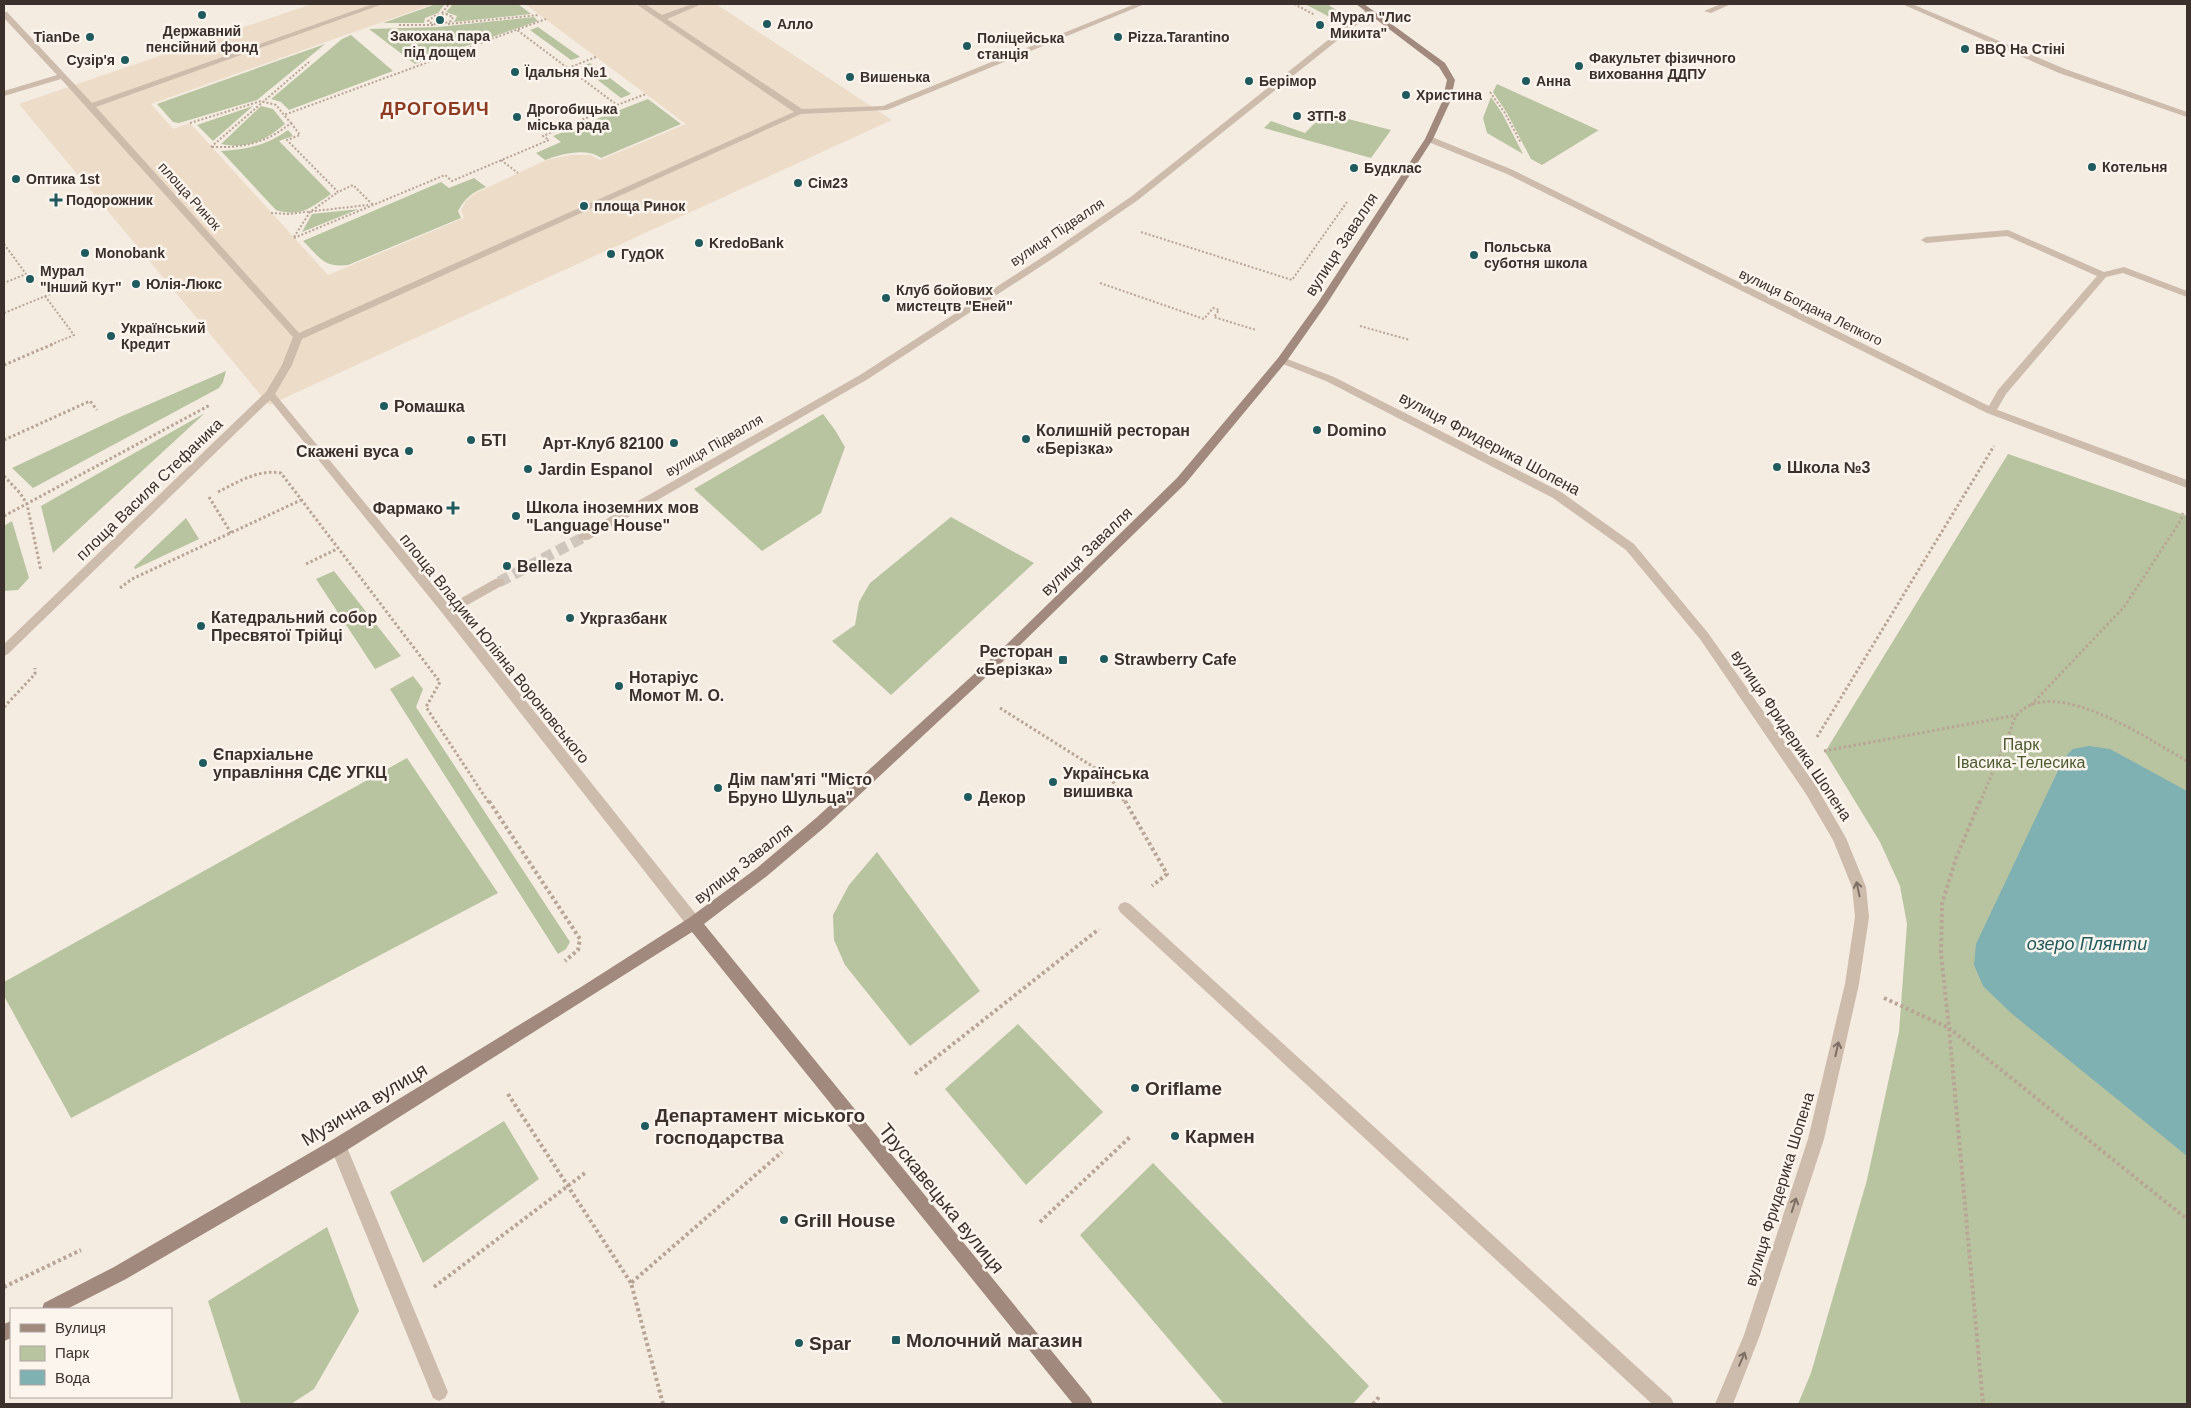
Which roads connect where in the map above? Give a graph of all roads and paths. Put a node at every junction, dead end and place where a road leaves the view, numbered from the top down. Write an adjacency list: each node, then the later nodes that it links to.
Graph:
1 (380, 4): 29 (street)
2 (449, 4): 14 (path)
3 (640, 4): 16 (street)
4 (698, 4): 16 (street)
5 (1122, 4): 10 (street)
6 (1141, 4): 10 (street)
7 (1360, 4): 11 (main road, вулиця Завалля)
8 (1727, 4): 12 (street)
9 (1906, 4): 32 (street)
10 (1130, 8): 30 (street)
11 (1370, 11): 35 (main road, вулиця Завалля); 43 (street, вулиця Підвалля)
12 (1708, 11)
13 (4, 14): 23 (street, площа Ринок)
14 (442, 14): 18 (path); 18 (path)
15 (540, 15): 18 (path)
16 (661, 18): 30 (street)
17 (546, 19): 19 (path)
18 (445, 24)
19 (517, 30): 22 (path); 31 (path)
20 (315, 57): 27 (path)
21 (596, 57): 22 (path)
22 (568, 68): 28 (path)
23 (62, 76): 25 (street); 29 (street, площа Ринок)
24 (1490, 92): 36 (path)
25 (4, 94)
26 (646, 94): 28 (path)
27 (262, 101): 31 (path); 33 (path); 34 (path)
28 (617, 105): 37 (path)
29 (90, 106): 56 (street, площа Ринок)
30 (800, 112): 56 (street)
31 (284, 115): 34 (path)
32 (2187, 115)
33 (190, 123)
34 (291, 123): 39 (path)
35 (1429, 139): 58 (main road, вулиця Завалля); 63 (street, вулиця Богдана Лепкого)
36 (1524, 148)
37 (501, 160): 38 (path); 40 (path)
38 (518, 173)
39 (338, 192): 40 (path); 42 (path)
40 (373, 205): 42 (path); 42 (path)
41 (271, 212): 42 (path)
42 (310, 212)
43 (1103, 220): 47 (path); 74 (street, вулиця Підвалля)
44 (1926, 240): 46 (street)
45 (4, 244): 48 (path)
46 (2103, 275): 51 (street); 63 (street)
47 (1292, 280)
48 (4, 283)
49 (1100, 283): 55 (path)
50 (75, 284): 52 (path)
51 (2187, 294)
52 (45, 296): 53 (path); 59 (path)
53 (4, 313)
54 (1360, 326): 57 (path)
55 (1256, 330)
56 (298, 337): 60 (street, площа Василя Стефаника)
57 (1410, 340)
58 (1282, 360): 91 (main road, вулиця Завалля); 93 (street, вулиця Фридерика Шопена, one-way to 58)
59 (4, 364)
60 (270, 394): 80 (street, площа Владики Юліяна Вороновського); 81 (street, площа Василя Стефаника)
61 (216, 402): 71 (path)
62 (96, 410): 64 (path)
63 (1991, 411): 67 (street, вулиця Богдана Лепкого)
64 (4, 440)
65 (1997, 441): 87 (path)
66 (4, 476): 71 (path)
67 (2187, 484): 83 (path)
68 (208, 497): 69 (path); 70 (path); 73 (path)
69 (301, 500): 73 (path); 75 (path)
70 (201, 501)
71 (27, 504): 72 (path); 77 (path)
72 (4, 516)
73 (231, 533): 79 (path)
74 (584, 537)
75 (337, 549): 76 (path); 92 (path)
76 (306, 564)
77 (42, 576)
78 (499, 582): 80 (street)
79 (115, 591)
80 (447, 611): 91 (street, площа Владики Юліяна Вороновського)
81 (4, 651)
82 (36, 660): 84 (path)
83 (2030, 705): 86 (path); 89 (path)
84 (4, 707)
85 (1000, 708): 90 (path)
86 (2017, 716): 88 (path); 94 (path)
87 (1814, 742)
88 (1818, 750)
89 (2187, 761)
90 (1125, 908): 95 (path); 114 (street)
91 (694, 923): 98 (main road, Музична вулиця); 112 (main road, Трускавецька вулиця)
92 (558, 966)
93 (1852, 984): 94 (path); 115 (street, вулиця Фридерика Шопена, one-way to 93)
94 (1949, 1028): 102 (path); 116 (path)
95 (915, 1074)
96 (508, 1094): 101 (path)
97 (1131, 1136): 103 (path)
98 (338, 1146): 107 (main road, Музична вулиця); 108 (street)
99 (782, 1152): 105 (path)
100 (585, 1174): 101 (path)
101 (568, 1187): 105 (path); 108 (path)
102 (2187, 1219)
103 (1040, 1222)
104 (87, 1247): 106 (path)
105 (631, 1284): 111 (path)
106 (4, 1287)
107 (52, 1308)
108 (404, 1309): 109 (street)
109 (439, 1392)
110 (1380, 1396): 113 (path)
111 (663, 1404)
112 (1084, 1404)
113 (1373, 1404)
114 (1665, 1404)
115 (1724, 1404)
116 (1983, 1404)

